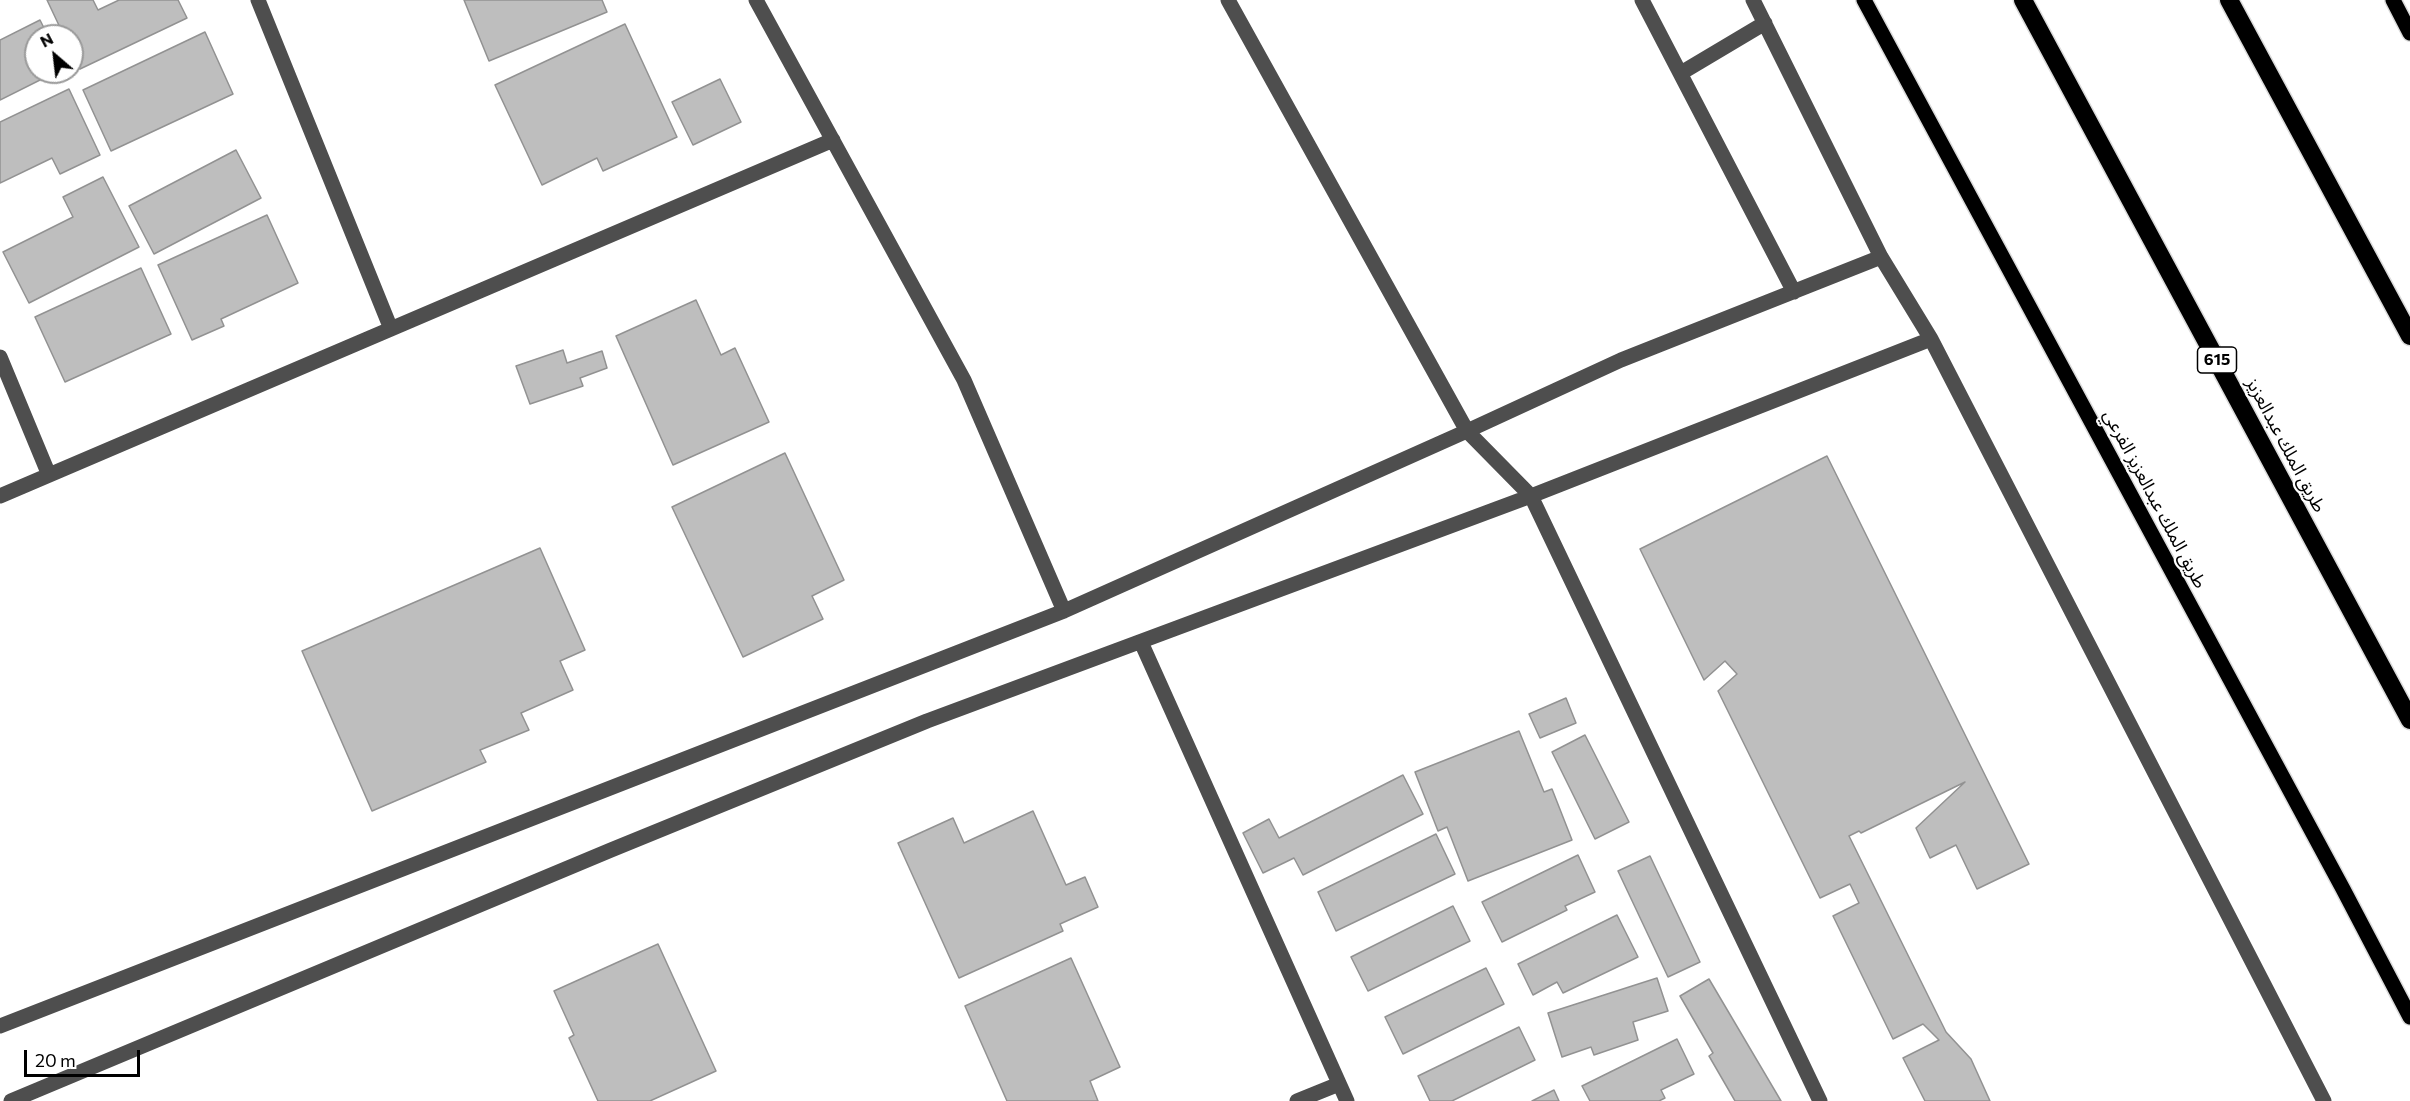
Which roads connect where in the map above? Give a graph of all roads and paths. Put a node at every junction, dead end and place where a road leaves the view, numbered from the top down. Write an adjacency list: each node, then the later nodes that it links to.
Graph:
1 (258, 0): 16 (street)
2 (756, 0): 13 (street)
3 (1228, 0): 20 (street)
4 (1642, 0): 12 (street)
5 (1753, 0): 10 (street)
6 (1864, 0): 27 (main road, طريق الملك عبدالعزيز الفرعي)
7 (2023, 0): 26 (highway, طريق الملك عبدالعزيز / 615)
8 (2229, 0): 17 (highway)
9 (2393, 0): 11 (main road)
10 (1765, 23): 12 (street); 14 (street)
11 (2410, 33)
12 (1681, 73): 15 (street)
13 (833, 140): 16 (street); 24 (street)
14 (1881, 257): 15 (street); 18 (street)
15 (1794, 292): 20 (street)
16 (391, 329): 21 (street)
17 (2410, 336)
18 (1931, 339): 23 (street); 34 (street)
19 (0, 357): 21 (street)
20 (1467, 431): 23 (street); 24 (street)
21 (49, 476): 22 (street)
22 (0, 496)
23 (1531, 496): 25 (street); 33 (street)
24 (1064, 611): 28 (street)
25 (1141, 642): 29 (street); 30 (street)
26 (2410, 720)
27 (2410, 1017)
28 (0, 1026)
29 (1339, 1084): 31 (street); 32 (street)
30 (11, 1101)
31 (1297, 1101)
32 (1347, 1101)
33 (1820, 1101)
34 (2324, 1101)

